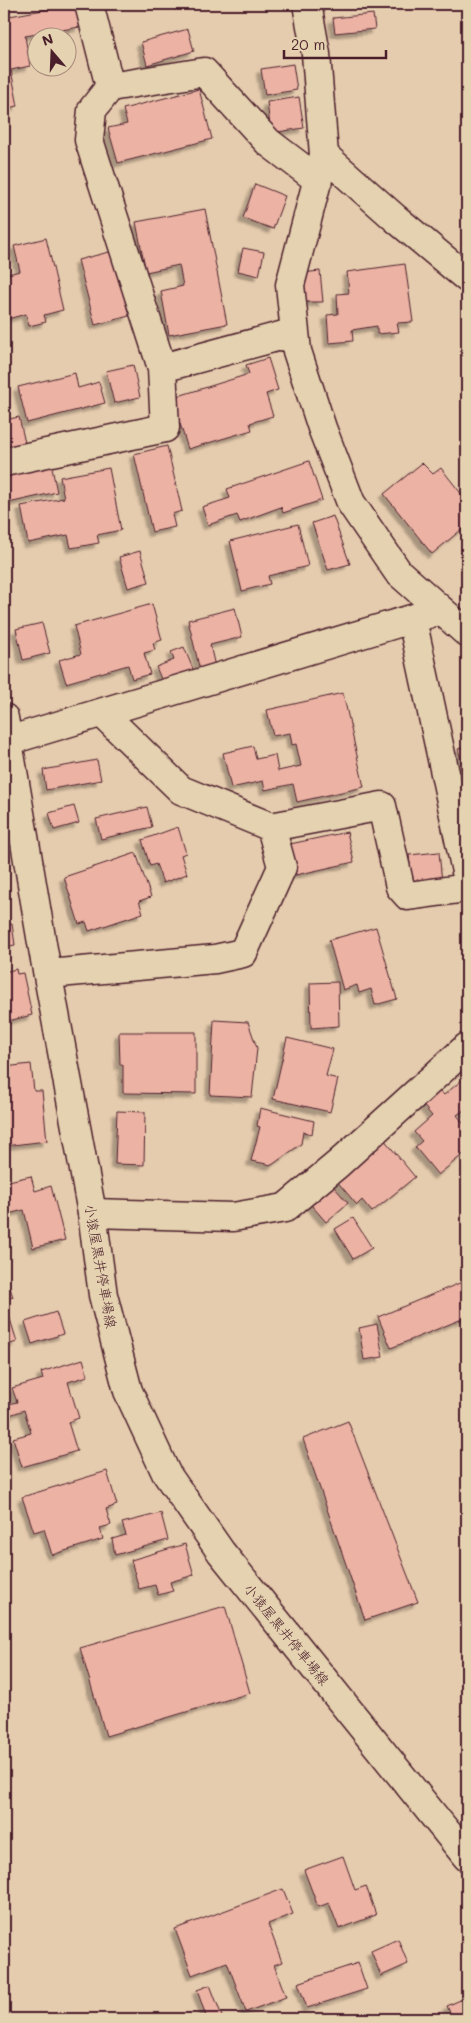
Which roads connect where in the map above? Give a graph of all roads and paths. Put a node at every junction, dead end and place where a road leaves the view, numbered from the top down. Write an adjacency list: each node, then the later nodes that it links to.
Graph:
1 (89, 4): 3 (street)
2 (307, 4): 4 (street)
3 (110, 87): 4 (street); 7 (street)
4 (321, 168): 5 (street); 6 (street)
5 (467, 278)
6 (295, 332): 7 (street); 9 (street)
7 (162, 368): 8 (street)
8 (4, 462)
9 (442, 610): 10 (street); 11 (street)
10 (412, 619): 12 (street); 15 (street)
11 (467, 633)
12 (102, 713): 13 (street); 14 (street)
13 (5, 734): 17 (street, 小猿屋黒井停車場線)
14 (271, 826): 16 (street); 17 (street)
15 (467, 876)
16 (467, 888)
17 (48, 974): 19 (street, 小猿屋黒井停車場線)
18 (467, 1047): 19 (street)
19 (92, 1213): 20 (street, 小猿屋黒井停車場線)
20 (467, 1857)

